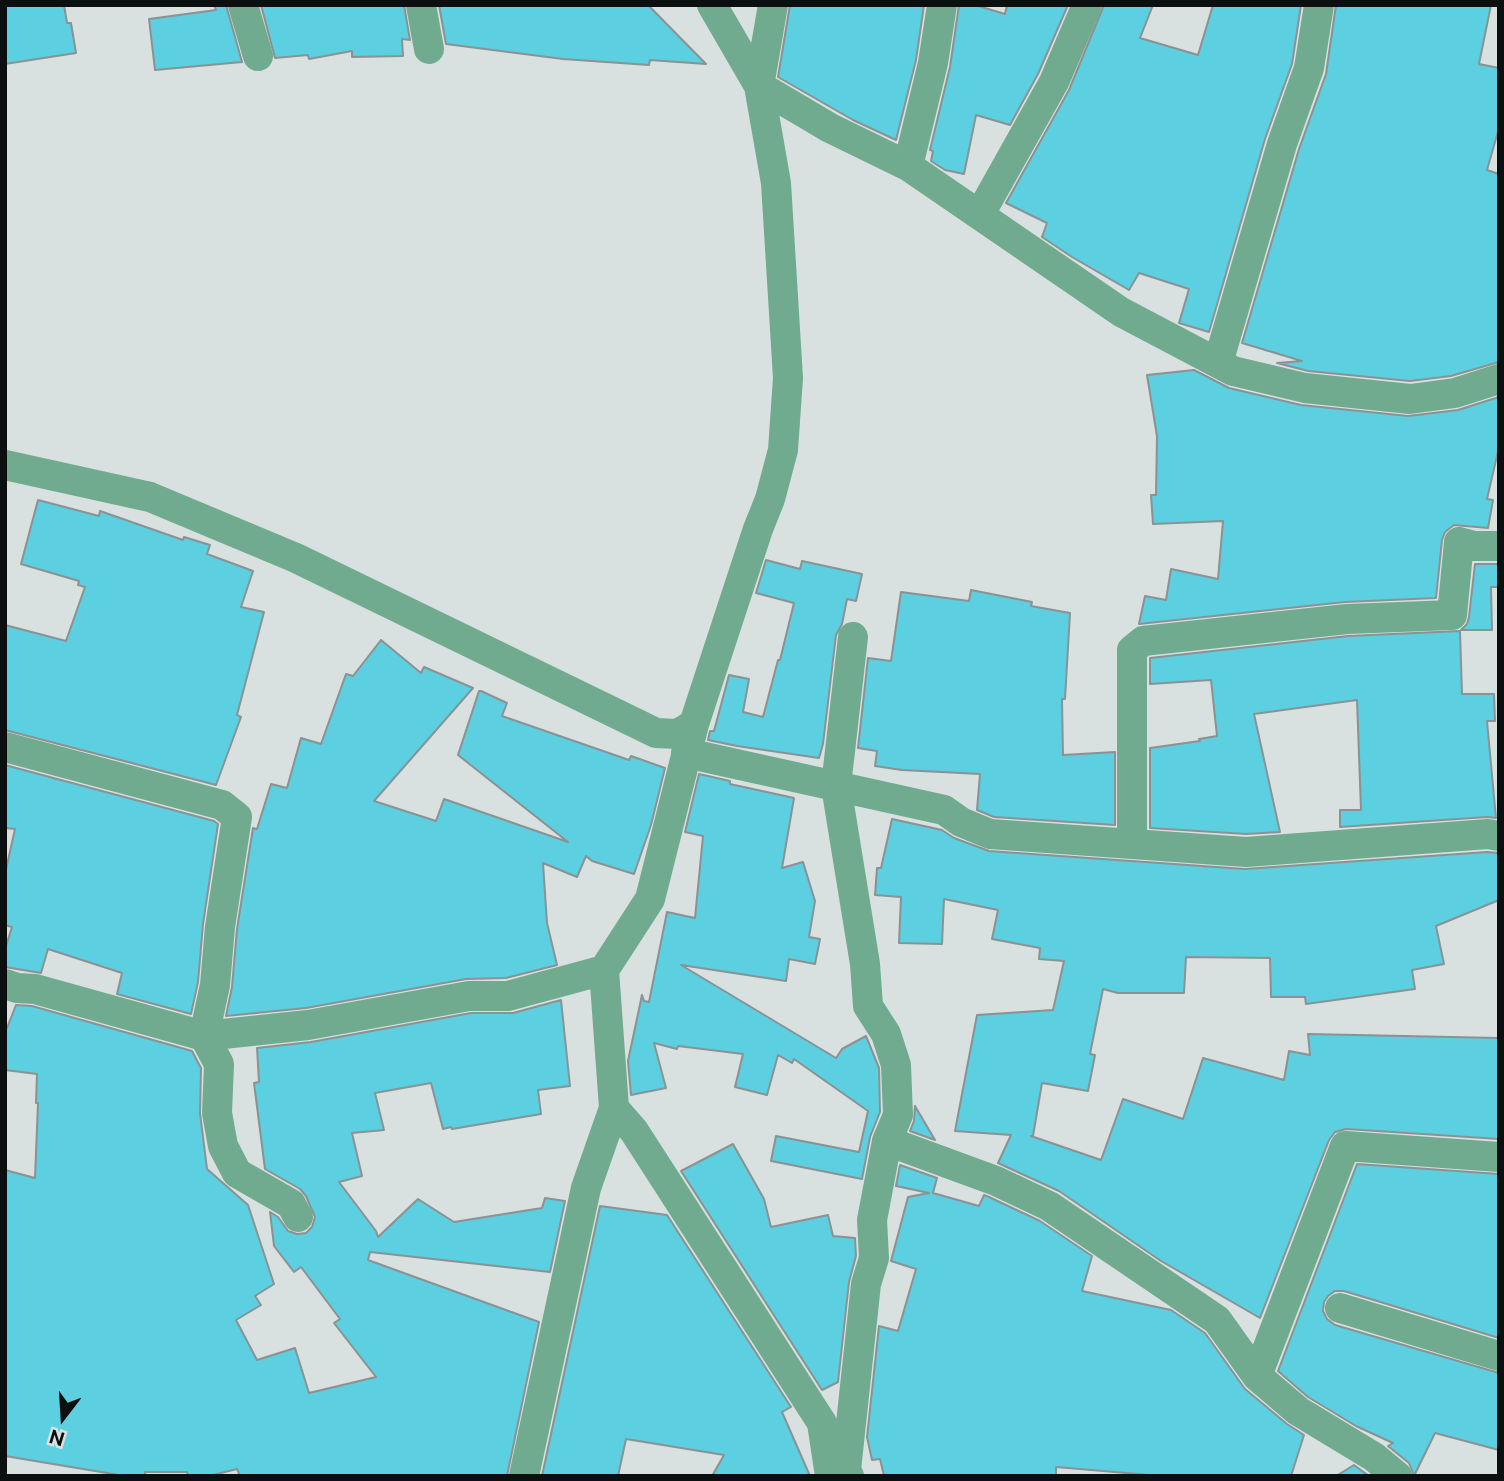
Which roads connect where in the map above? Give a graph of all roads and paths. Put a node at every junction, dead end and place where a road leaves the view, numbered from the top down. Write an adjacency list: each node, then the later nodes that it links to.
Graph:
1 (243, 5): 9 (street)
2 (421, 5): 8 (street)
3 (712, 5): 10 (street)
4 (773, 5): 10 (street)
5 (942, 5): 11 (street)
6 (1087, 5): 12 (street)
7 (1319, 5): 13 (street)
8 (429, 49)
9 (258, 56)
10 (759, 86): 11 (street); 18 (street)
11 (908, 166): 12 (street)
12 (980, 214): 13 (street)
13 (1218, 363): 14 (street)
14 (1499, 379)
15 (5, 466): 18 (street)
16 (1499, 546): 23 (street)
17 (853, 636): 21 (street)
18 (694, 724): 20 (street)
19 (5, 747): 26 (street)
20 (686, 752): 21 (street); 24 (street)
21 (836, 786): 23 (street); 28 (street)
22 (1499, 836): 23 (street)
23 (1132, 844)
24 (604, 970): 26 (street); 27 (street)
25 (5, 984): 26 (street)
26 (204, 1036): 30 (street)
27 (614, 1108): 34 (street); 35 (street)
28 (887, 1141): 33 (street); 34 (street)
29 (1499, 1157): 33 (street)
30 (298, 1217)
31 (1340, 1308): 32 (street)
32 (1499, 1356)
33 (1257, 1376): 36 (street)
34 (838, 1470)
35 (524, 1476)
36 (1397, 1476)

